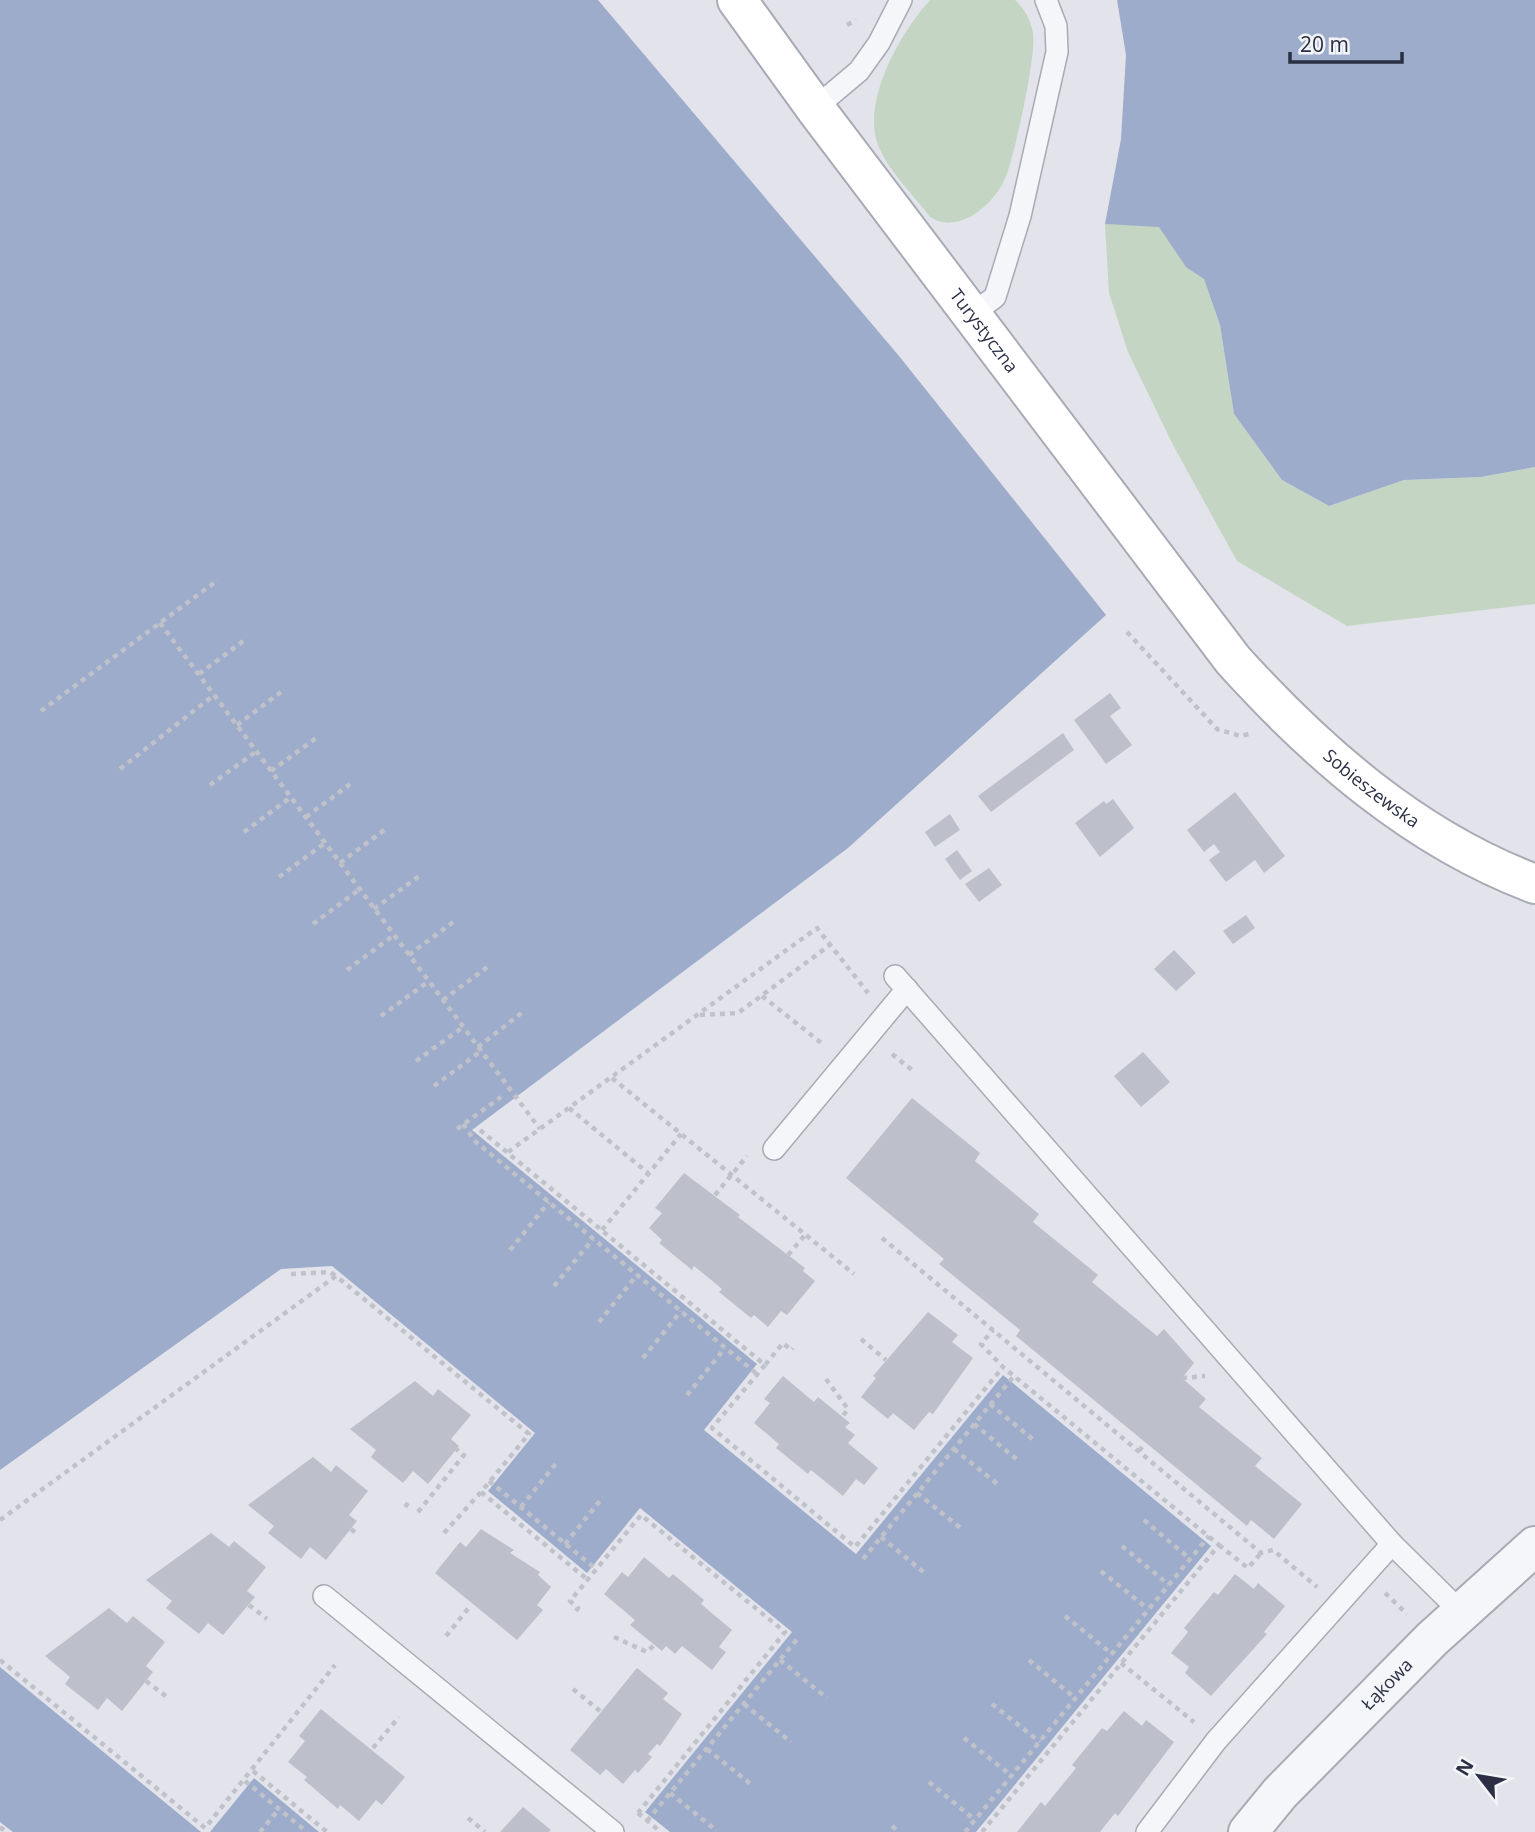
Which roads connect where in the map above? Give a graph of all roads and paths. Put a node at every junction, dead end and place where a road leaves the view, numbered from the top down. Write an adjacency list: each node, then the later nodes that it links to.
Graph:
1 (737, 0): 4 (main road, Turystyczna)
2 (901, 0): 4 (lane)
3 (1046, 0): 5 (lane)
4 (815, 108): 5 (main road, Turystyczna)
5 (972, 314): 10 (main road, Turystyczna)
6 (218, 580): 7 (path)
7 (160, 623): 11 (path); 14 (path)
8 (1127, 632): 16 (path)
9 (246, 639): 11 (path)
10 (1233, 660): 31 (main road, Sobieszewska)
11 (199, 674): 13 (path)
12 (285, 689): 15 (path)
13 (214, 695): 15 (path); 19 (path)
14 (41, 711)
15 (237, 725): 18 (path)
16 (1251, 734)
17 (319, 736): 20 (path)
18 (257, 751): 20 (path); 22 (path)
19 (120, 769)
20 (271, 771): 23 (path)
21 (353, 782): 24 (path)
22 (210, 785)
23 (291, 797): 24 (path); 26 (path)
24 (306, 817): 27 (path)
25 (387, 828): 28 (path)
26 (244, 832)
27 (326, 843): 28 (path); 30 (path)
28 (340, 863): 32 (path)
29 (422, 874): 33 (path)
30 (279, 877)
31 (1535, 884)
32 (360, 889): 33 (path); 35 (path)
33 (374, 908): 36 (path)
34 (456, 920): 38 (path)
35 (313, 923)
36 (394, 935): 38 (path); 40 (path)
37 (830, 945): 42 (path); 44 (path); 46 (path)
38 (409, 955): 41 (path)
39 (490, 965): 43 (path)
40 (346, 970)
41 (429, 981): 43 (path); 47 (path)
42 (762, 996): 46 (path); 50 (path)
43 (443, 1000): 48 (path)
44 (874, 1001)
45 (524, 1012): 49 (path)
46 (699, 1015): 52 (path)
47 (382, 1016)
48 (463, 1027): 49 (path); 51 (path)
49 (480, 1049): 53 (path); 58 (path)
50 (832, 1052)
51 (416, 1061)
52 (612, 1078): 55 (path); 60 (path)
53 (434, 1086)
54 (501, 1097): 56 (path)
55 (569, 1108): 58 (path); 63 (path)
56 (463, 1124): 57 (path); 66 (path)
57 (457, 1129)
58 (540, 1129): 62 (path)
59 (480, 1130): 62 (path)
60 (681, 1134): 63 (path); 64 (path)
61 (764, 1149): 64 (path); 120 (lane)
62 (508, 1152): 67 (path)
63 (648, 1173): 67 (path)
64 (732, 1175): 65 (path); 68 (path)
65 (715, 1195)
66 (549, 1202): 70 (path); 71 (path)
67 (602, 1230): 86 (path)
68 (805, 1235): 72 (path); 74 (path)
69 (882, 1238): 80 (path)
70 (593, 1239): 75 (path); 77 (path)
71 (510, 1250)
72 (788, 1255)
73 (291, 1274): 76 (path)
74 (854, 1274)
75 (637, 1275): 78 (path); 79 (path)
76 (336, 1276): 104 (path); 111 (path)
77 (554, 1286)
78 (681, 1311): 82 (path); 84 (path)
79 (599, 1322)
80 (993, 1330): 87 (path); 101 (path)
81 (860, 1339): 85 (path)
82 (725, 1348): 88 (path); 93 (path)
83 (793, 1348): 86 (path)
84 (643, 1358)
85 (886, 1360)
86 (765, 1364): 88 (path)
87 (1003, 1367): 88 (path); 90 (path)
88 (755, 1373)
89 (1206, 1376): 91 (path)
90 (1012, 1378): 94 (path); 118 (path)
91 (1182, 1378)
92 (826, 1379): 95 (path)
93 (687, 1395)
94 (992, 1402): 96 (path); 97 (path)
95 (842, 1416)
96 (974, 1424): 100 (path); 103 (path)
97 (1036, 1442)
98 (1145, 1443): 101 (path)
99 (457, 1449): 110 (path)
100 (954, 1449): 105 (path); 107 (path)
101 (1139, 1451): 124 (path)
102 (558, 1461): 109 (path)
103 (1020, 1462)
104 (491, 1483): 106 (path); 109 (path)
105 (1000, 1486)
106 (481, 1492): 115 (path); 131 (path)
107 (917, 1493): 114 (path); 117 (path)
108 (603, 1497): 119 (path)
109 (521, 1507): 119 (path)
110 (418, 1511)
111 (0, 1520)
112 (1144, 1520): 126 (path)
113 (351, 1529): 116 (path)
114 (963, 1530)
115 (444, 1533)
116 (359, 1535)
117 (881, 1537): 125 (path); 130 (path)
118 (1207, 1539): 121 (path); 126 (path)
119 (565, 1544): 127 (path)
120 (1392, 1544): 129 (lane); 139 (lane)
121 (1219, 1545): 124 (path); 151 (path)
122 (1122, 1546): 132 (path)
123 (1535, 1546): 139 (street, Łąkowa)
124 (1261, 1553): 133 (path)
125 (863, 1559)
126 (1190, 1559): 132 (path)
127 (594, 1568): 131 (path); 176 (path)
128 (1101, 1571): 137 (path)
129 (1365, 1573): 145 (path); 193 (lane)
130 (927, 1575)
131 (587, 1580): 138 (path)
132 (1169, 1585): 137 (path)
133 (1323, 1592)
134 (324, 1596): 188 (lane)
135 (249, 1605): 141 (path)
136 (471, 1605): 142 (path)
137 (1148, 1609): 147 (path)
138 (576, 1611)
139 (1461, 1612): 145 (street, Łąkowa)
140 (1065, 1616): 147 (path)
141 (267, 1619)
142 (446, 1636)
143 (614, 1637): 146 (path)
144 (798, 1638): 149 (path)
145 (1432, 1639): 194 (street, Łąkowa)
146 (654, 1644)
147 (1112, 1654): 157 (path)
148 (0, 1660): 170 (path)
149 (780, 1660): 156 (path); 158 (path)
150 (1029, 1660): 157 (path)
151 (1121, 1662): 162 (path); 192 (path)
152 (335, 1665): 168 (path)
153 (146, 1681): 155 (path)
154 (573, 1689): 160 (path)
155 (167, 1697)
156 (827, 1698)
157 (1075, 1698): 165 (path)
158 (744, 1704): 164 (path); 167 (path)
159 (992, 1704): 165 (path)
160 (600, 1711)
161 (398, 1717): 166 (path)
162 (1202, 1729)
163 (964, 1738): 169 (path)
164 (791, 1742)
165 (1040, 1742): 169 (path)
166 (373, 1748)
167 (707, 1749): 172 (path); 173 (path)
168 (253, 1771): 170 (path); 186 (path)
169 (1012, 1776): 179 (path)
170 (246, 1782): 174 (path)
171 (929, 1782): 179 (path)
172 (753, 1786)
173 (669, 1794): 178 (path); 182 (path)
174 (279, 1809): 184 (path); 185 (path)
175 (631, 1810): 176 (path)
176 (638, 1813): 178 (path)
177 (468, 1818): 187 (path)
178 (649, 1819): 189 (path)
179 (975, 1820): 191 (path)
180 (892, 1826): 190 (path)
181 (0, 1827): 183 (path)
182 (717, 1831)
183 (6, 1832)
184 (260, 1832)
185 (307, 1832)
186 (327, 1832)
187 (485, 1832)
188 (613, 1832)
189 (661, 1832)
190 (899, 1832)
191 (965, 1832)
192 (982, 1832)
193 (1147, 1832)
194 (1248, 1832)

